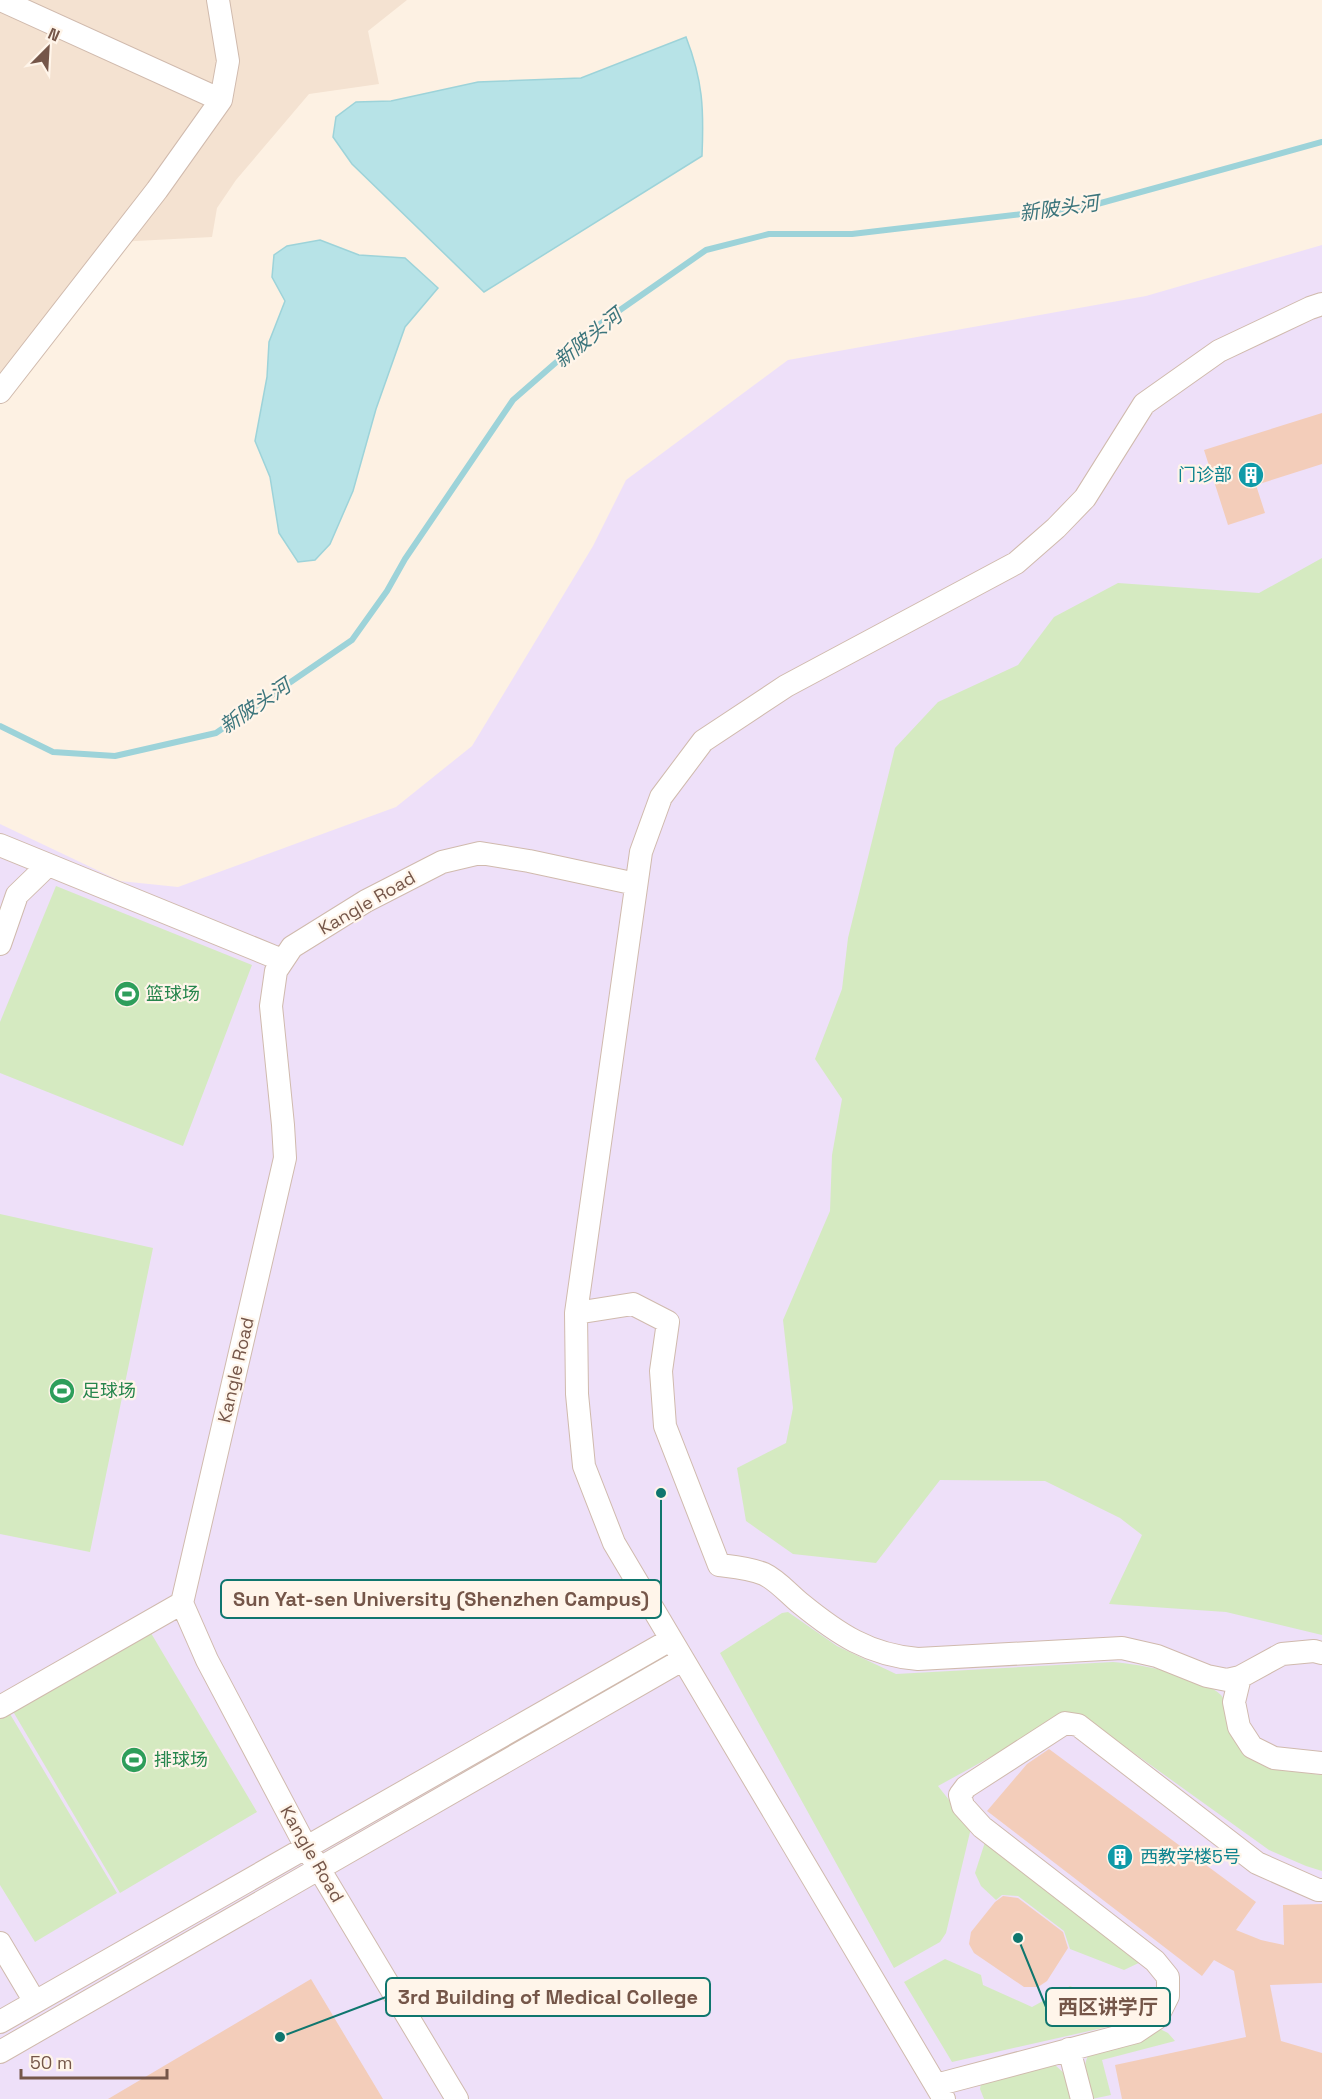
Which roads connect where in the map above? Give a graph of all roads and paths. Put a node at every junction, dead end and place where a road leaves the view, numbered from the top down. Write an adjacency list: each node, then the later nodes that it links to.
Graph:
1 (2, 0): 3 (street)
2 (218, 0): 3 (street)
3 (221, 100): 5 (street)
4 (1322, 304): 8 (street)
5 (0, 392)
6 (0, 845): 7 (street)
7 (48, 865): 9 (street); 10 (street)
8 (636, 884): 10 (street, Kangle Road); 11 (street)
9 (0, 944)
10 (282, 960): 12 (street, Kangle Road)
11 (576, 1312): 13 (street); 16 (street)
12 (182, 1603): 17 (street); 19 (street, Kangle Road)
13 (670, 1640): 15 (street); 19 (street)
14 (1322, 1653): 16 (street)
15 (682, 1660): 20 (street); 27 (street)
16 (1240, 1677): 18 (street)
17 (0, 1707)
18 (1322, 1763)
19 (306, 1848): 20 (street, Kangle Road); 23 (street)
20 (319, 1869): 26 (street); 28 (street, Kangle Road)
21 (1322, 1890): 25 (street)
22 (0, 1943): 23 (street)
23 (35, 2002): 24 (street)
24 (0, 2022)
25 (1069, 2049): 27 (street); 29 (street)
26 (0, 2052)
27 (940, 2092)
28 (457, 2099)
29 (1082, 2099)

